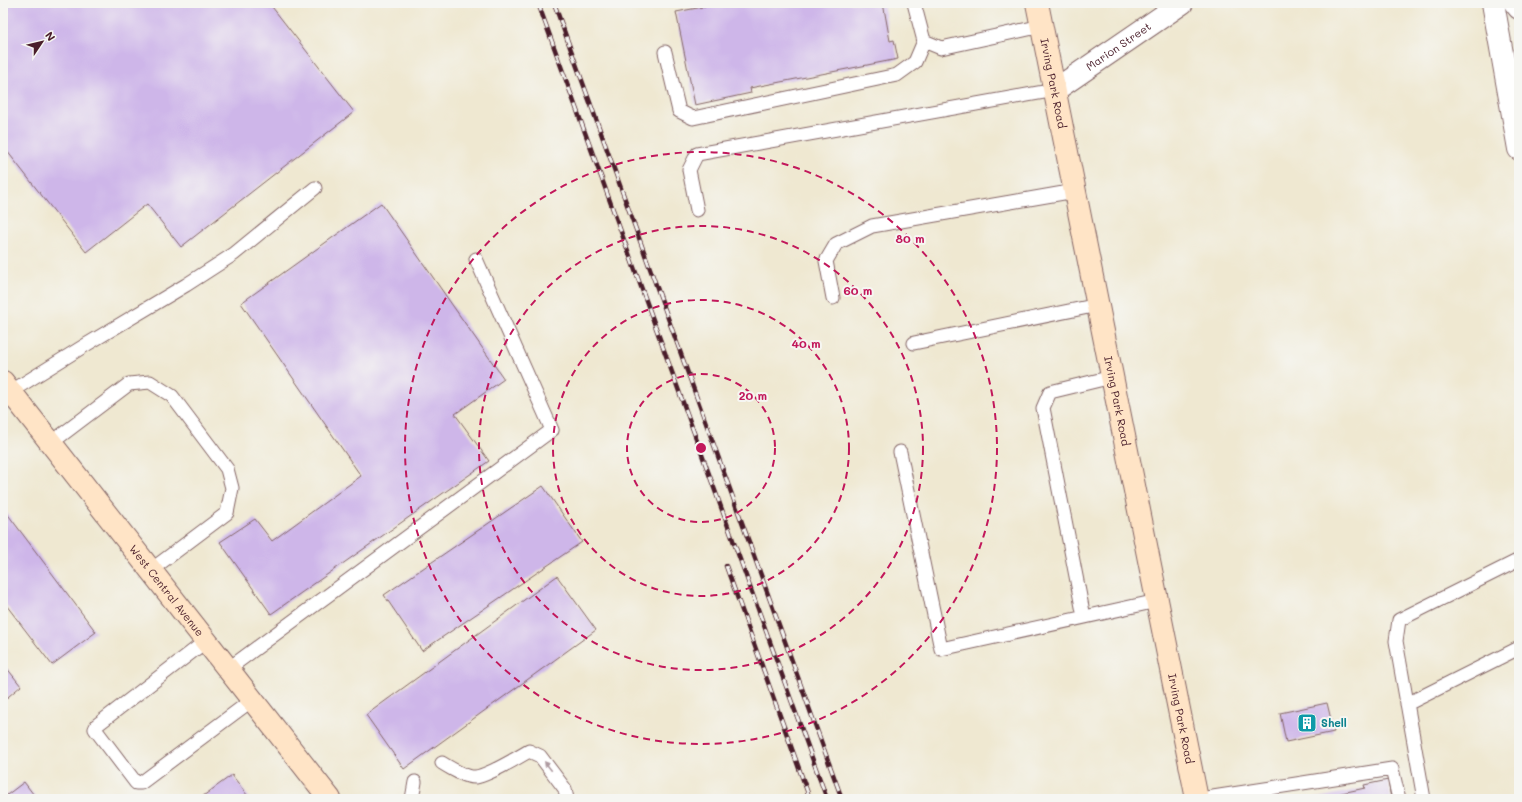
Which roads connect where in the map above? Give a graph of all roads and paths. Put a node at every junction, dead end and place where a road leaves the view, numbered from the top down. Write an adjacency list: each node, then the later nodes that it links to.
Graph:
1 (914, 3): 8 (lane)
2 (1037, 3): 7 (main road, Irving Park Road)
3 (1182, 3): 10 (street, Marion Street)
4 (1492, 3): 11 (street)
5 (1515, 3): 6 (street)
6 (1519, 8)
7 (1042, 26): 8 (lane); 10 (main road, Irving Park Road)
8 (924, 41): 9 (lane)
9 (665, 52)
10 (1055, 90): 13 (main road, Irving Park Road); 14 (lane)
11 (1519, 149)
12 (315, 188): 20 (lane)
13 (1075, 191): 16 (lane); 17 (main road, Irving Park Road)
14 (697, 210)
15 (476, 259): 29 (lane)
16 (833, 298)
17 (1098, 305): 18 (lane); 19 (main road, Irving Park Road)
18 (914, 343)
19 (1112, 377): 25 (main road, Irving Park Road); 26 (lane)
20 (7, 387): 21 (main road, West Central Avenue)
21 (51, 444): 24 (main road, West Central Avenue); 24 (lane)
22 (900, 452): 26 (lane)
23 (1519, 560): 31 (lane)
24 (151, 570): 27 (main road, West Central Avenue)
25 (1157, 601): 26 (lane); 38 (main road, Irving Park Road)
26 (1084, 617)
27 (206, 641): 29 (main road, West Central Avenue); 30 (lane)
28 (1519, 648): 31 (lane)
29 (228, 669): 30 (main road, West Central Avenue)
30 (252, 700): 35 (main road, West Central Avenue)
31 (1407, 704): 41 (lane)
32 (442, 763): 37 (lane, one-way to 32)
33 (415, 782): 36 (lane)
34 (1259, 794): 39 (lane); 40 (lane)
35 (330, 799)
36 (412, 799)
37 (567, 799)
38 (1197, 799)
39 (1200, 799)
40 (1399, 799)
41 (1424, 799)

